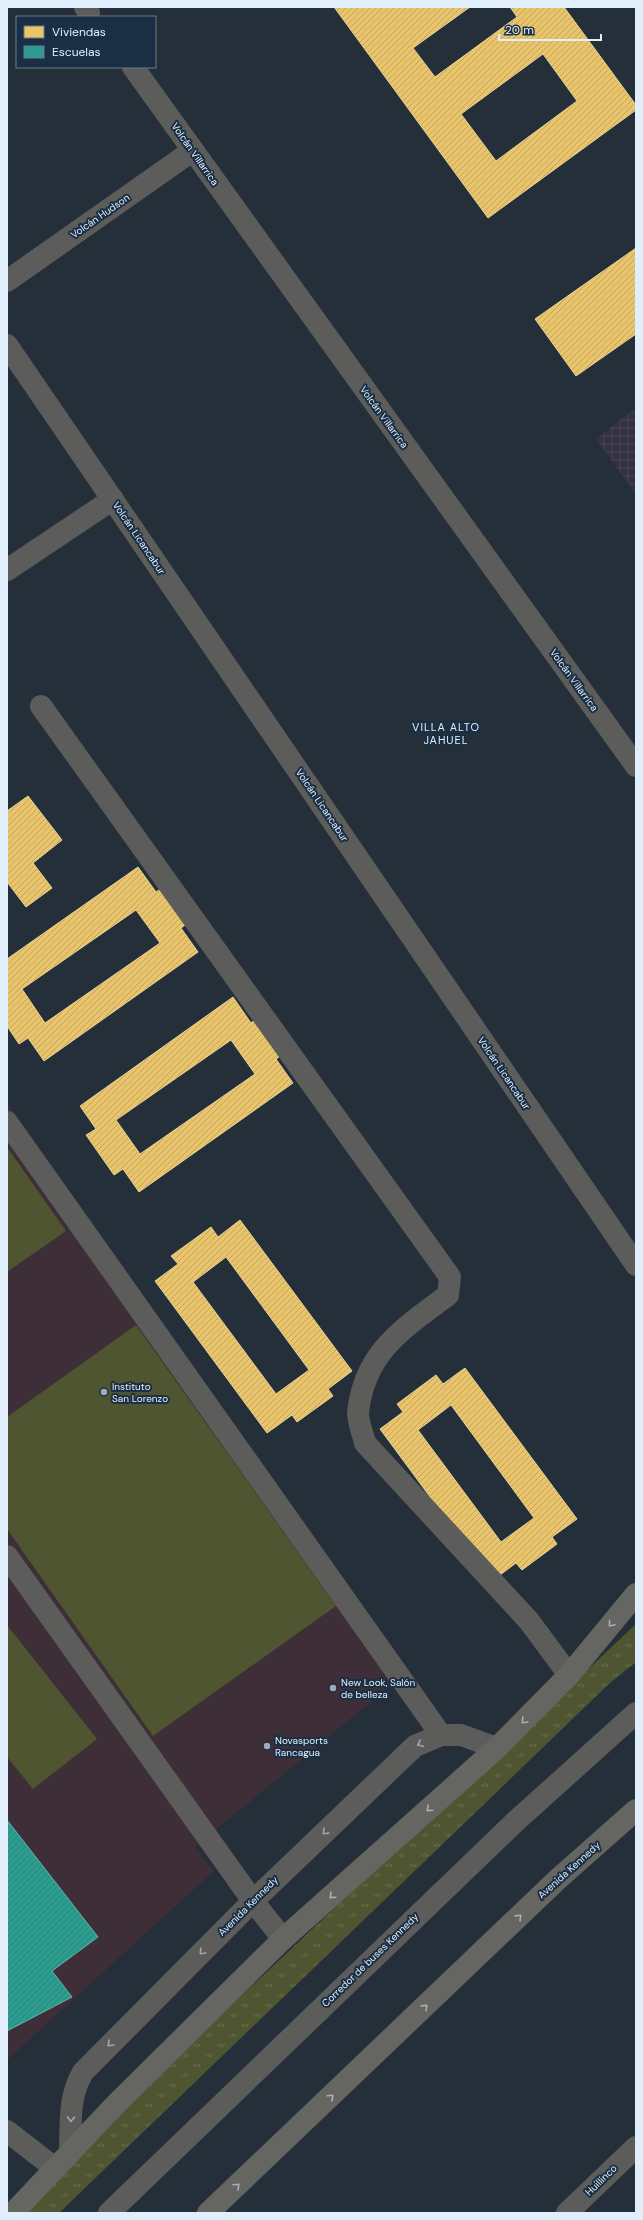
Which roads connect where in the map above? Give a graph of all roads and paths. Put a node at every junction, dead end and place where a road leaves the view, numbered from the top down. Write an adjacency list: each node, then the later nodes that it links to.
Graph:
1 (134, 68): 2 (street, Volcán Villarrica)
2 (192, 151): 3 (street, Volcán Hudson); 8 (street, Volcán Villarrica)
3 (7, 281)
4 (7, 345): 5 (street, Volcán Licancabur)
5 (113, 499): 6 (street); 10 (street, Volcán Licancabur)
6 (7, 570)
7 (41, 706): 13 (street)
8 (636, 766)
9 (7, 1122): 15 (street)
10 (636, 1266)
11 (7, 1556): 18 (street)
12 (636, 1594): 13 (main road, one-way to 13)
13 (569, 1675): 16 (main road, one-way to 16)
14 (636, 1713): 24 (street, Corredor de buses Kennedy)
15 (441, 1735): 16 (street, Avenida Kennedy); 18 (street, Avenida Kennedy, one-way to 18)
16 (497, 1748): 19 (main road, one-way to 19)
17 (636, 1810): 25 (main road, Avenida Kennedy, one-way to 17)
18 (253, 1901): 19 (street); 22 (street, Avenida Kennedy, one-way to 22)
19 (283, 1939): 22 (main road)
20 (7, 2131): 22 (street)
21 (636, 2147): 26 (street, Huillinco)
22 (63, 2161): 23 (main road)
23 (13, 2213)
24 (109, 2213)
25 (208, 2213)
26 (567, 2213)

